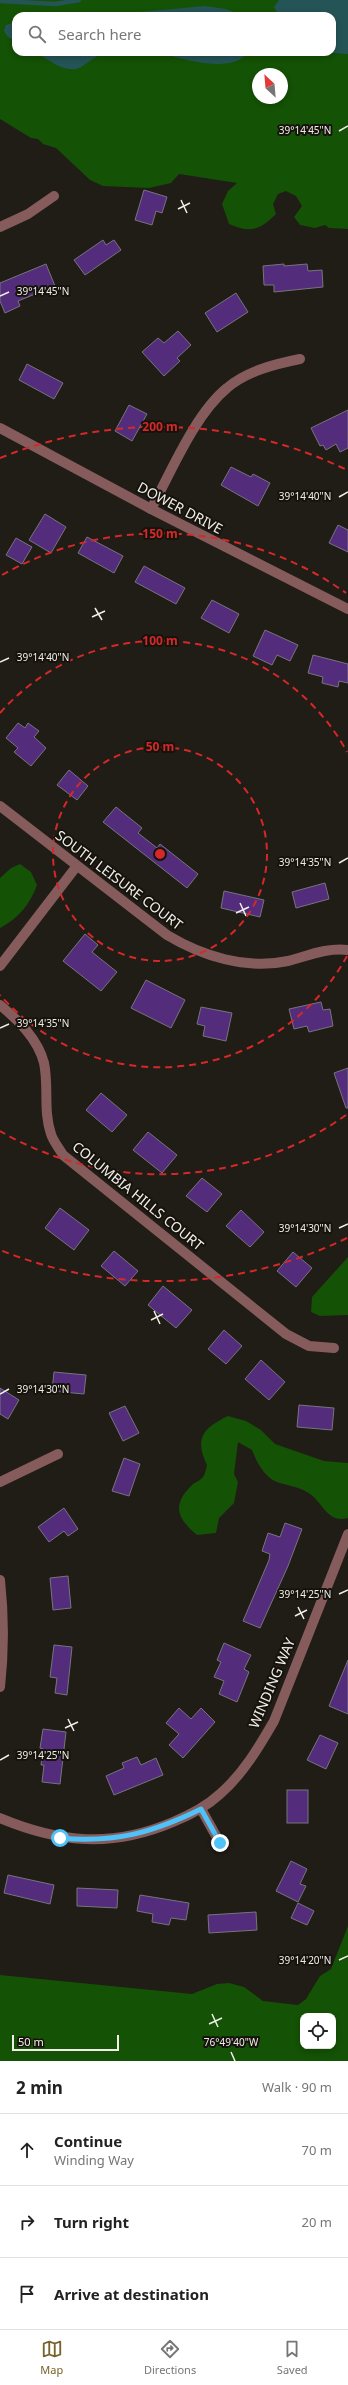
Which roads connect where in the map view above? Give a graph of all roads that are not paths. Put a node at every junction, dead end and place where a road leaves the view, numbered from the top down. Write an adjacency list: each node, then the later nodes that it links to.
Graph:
1 (54, 196): 2 (street)
2 (0, 228)
3 (300, 360): 5 (street)
4 (0, 428): 5 (street, DOWER DRIVE)
5 (151, 509): 6 (street, DOWER DRIVE)
6 (348, 609)
7 (0, 806): 8 (street, SOUTH LEISURE COURT)
8 (76, 867): 9 (street, SOUTH LEISURE COURT); 10 (street)
9 (348, 950)
10 (0, 966)
11 (0, 1005): 12 (street, COLUMBIA HILLS COURT)
12 (334, 1348)
13 (58, 1454): 14 (street)
14 (0, 1482)
15 (348, 1534): 18 (street, WINDING WAY)
16 (0, 1580): 17 (street)
17 (0, 1687)
18 (201, 1809): 19 (street, WINDING WAY); 20 (street)
19 (0, 1818)
20 (220, 1843)

